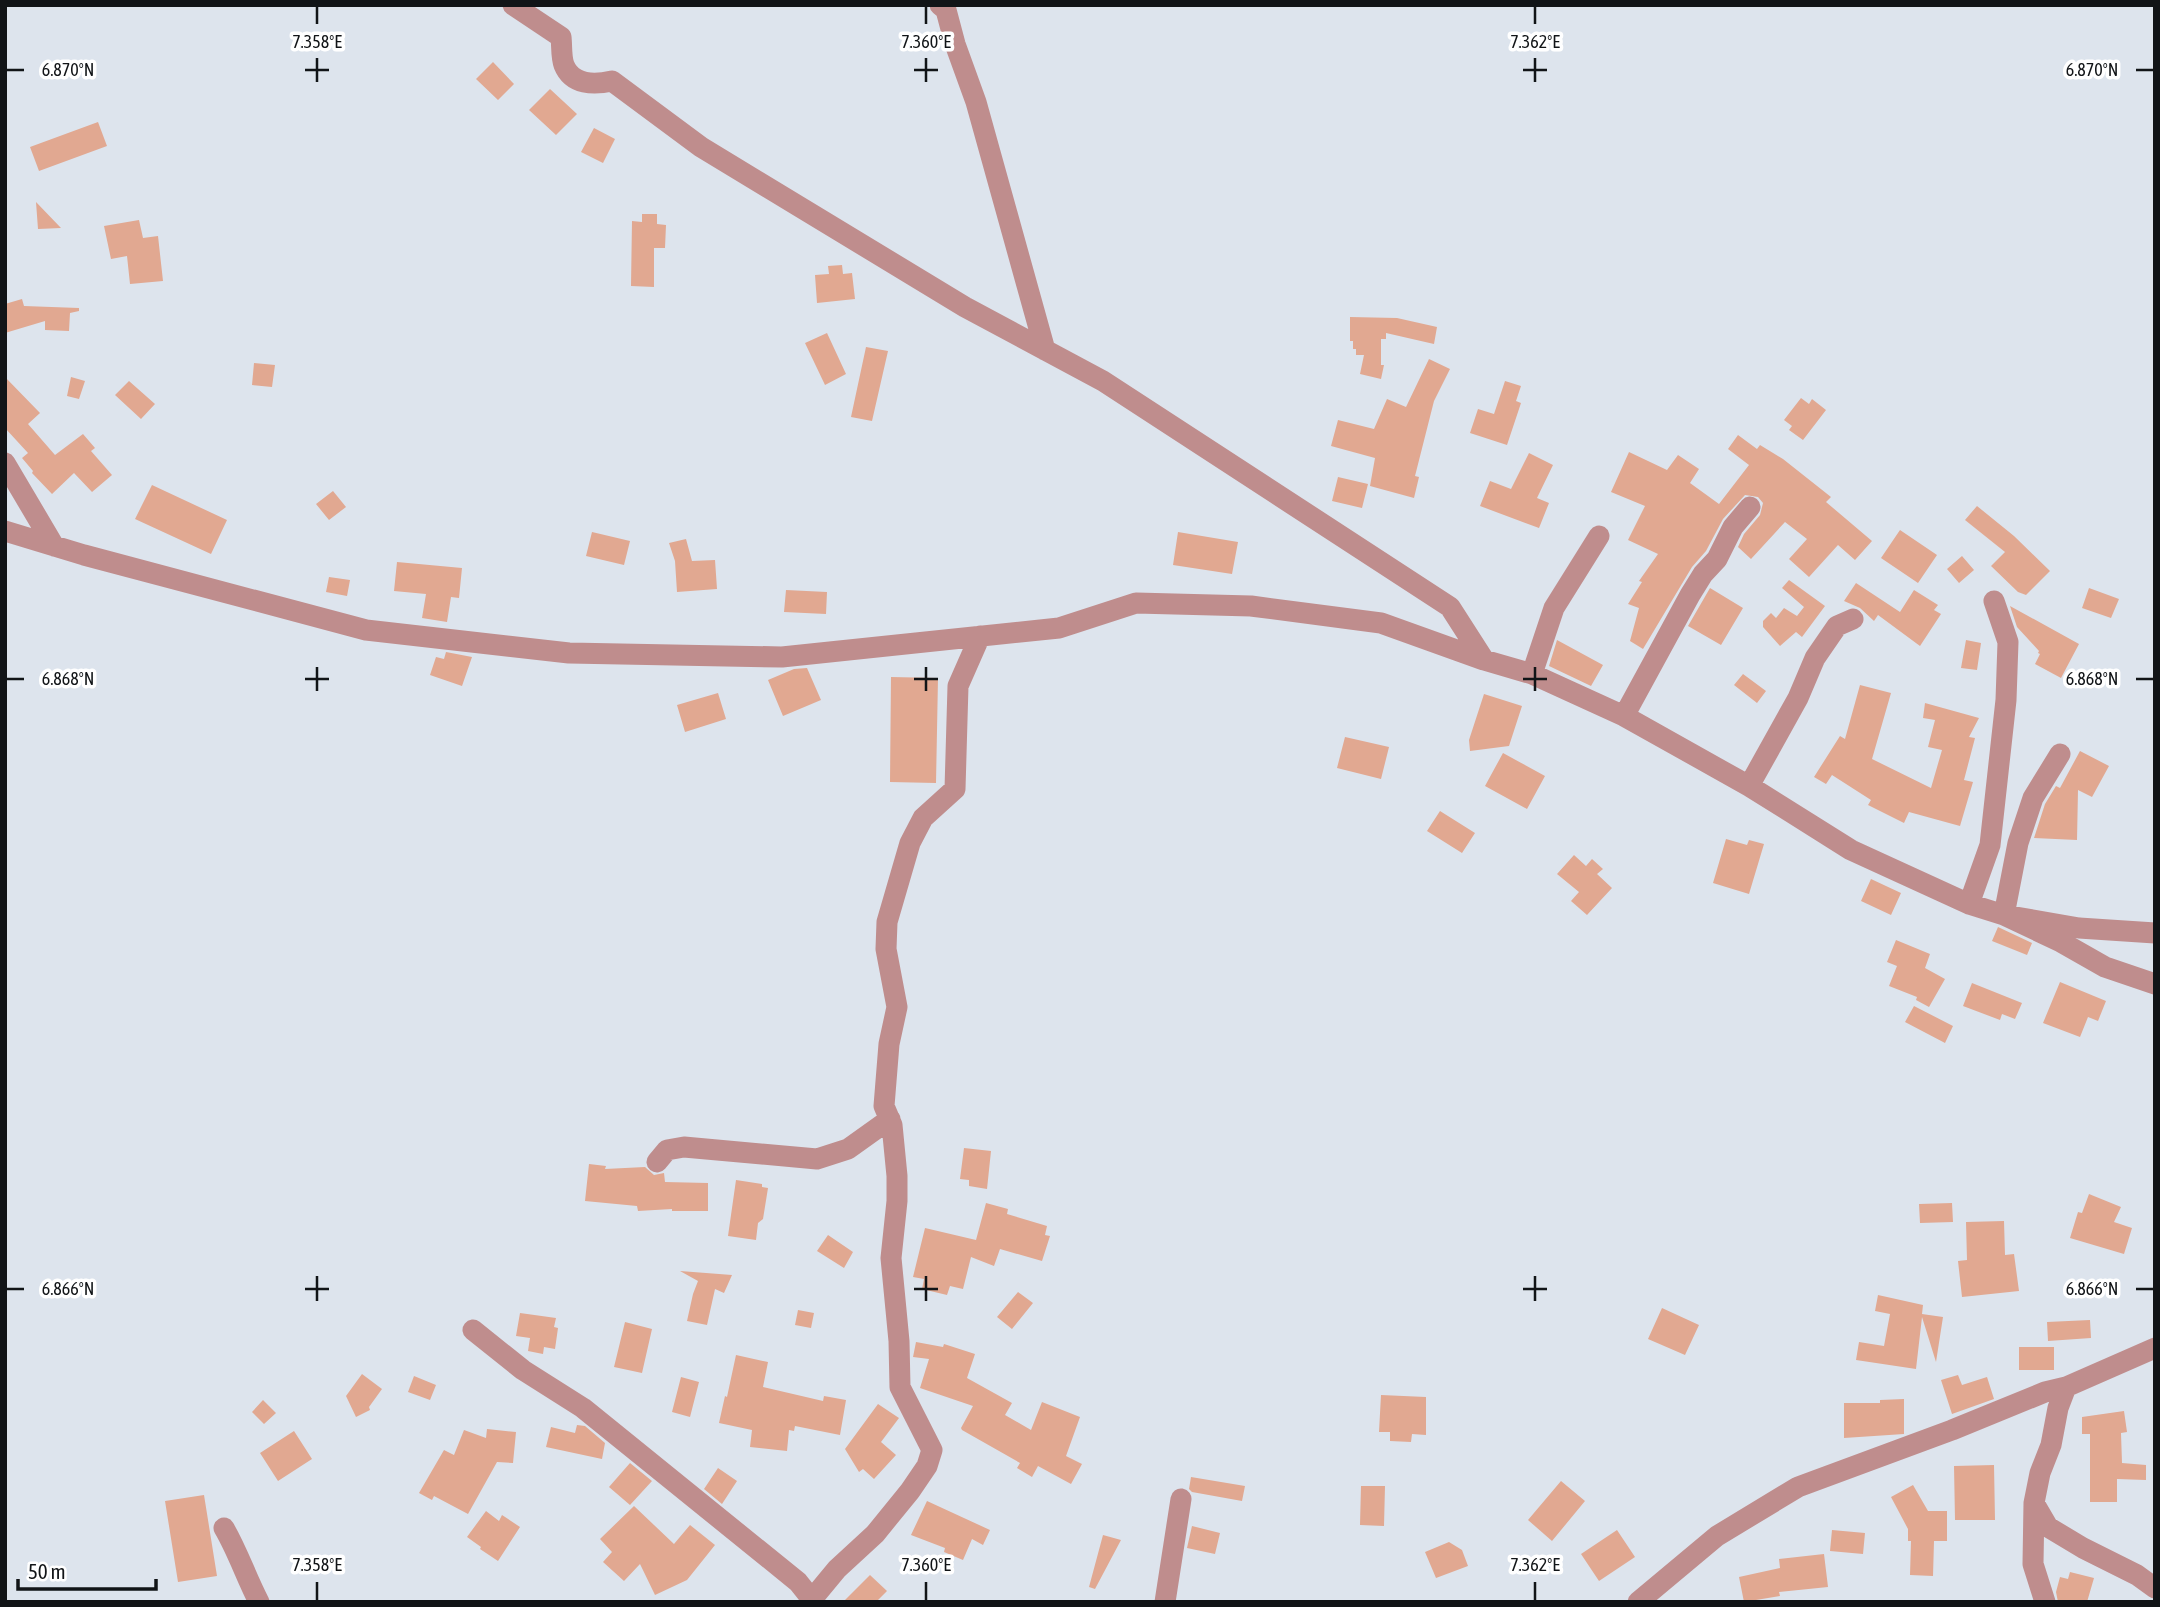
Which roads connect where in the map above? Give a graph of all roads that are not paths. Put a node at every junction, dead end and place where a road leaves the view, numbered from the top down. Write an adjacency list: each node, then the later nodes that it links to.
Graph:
1 (513, 5): 3 (street)
2 (940, 5): 3 (street)
3 (1045, 350): 12 (street)
4 (5, 463): 8 (street)
5 (1750, 507): 14 (street)
6 (5, 531): 8 (street)
7 (1599, 536): 13 (street)
8 (54, 546): 11 (street)
9 (1994, 601): 17 (street)
10 (1853, 619): 16 (street)
11 (979, 636): 12 (street); 21 (street)
12 (1484, 660): 13 (street)
13 (1532, 674): 14 (street)
14 (1624, 716): 16 (street)
15 (2060, 754): 18 (street)
16 (1749, 786): 17 (street)
17 (1969, 904): 18 (street)
18 (2004, 915): 19 (street); 20 (street)
19 (2155, 933)
20 (2155, 984)
21 (890, 1119): 22 (street); 30 (street)
22 (657, 1161)
23 (473, 1330): 30 (street)
24 (2155, 1348): 25 (street)
25 (2066, 1387): 27 (street); 33 (street)
26 (1181, 1499): 32 (street)
27 (2034, 1503): 29 (street); 34 (street)
28 (224, 1528): 31 (street)
29 (2155, 1588)
30 (813, 1600)
31 (258, 1602)
32 (1165, 1602)
33 (1638, 1602)
34 (2045, 1602)

